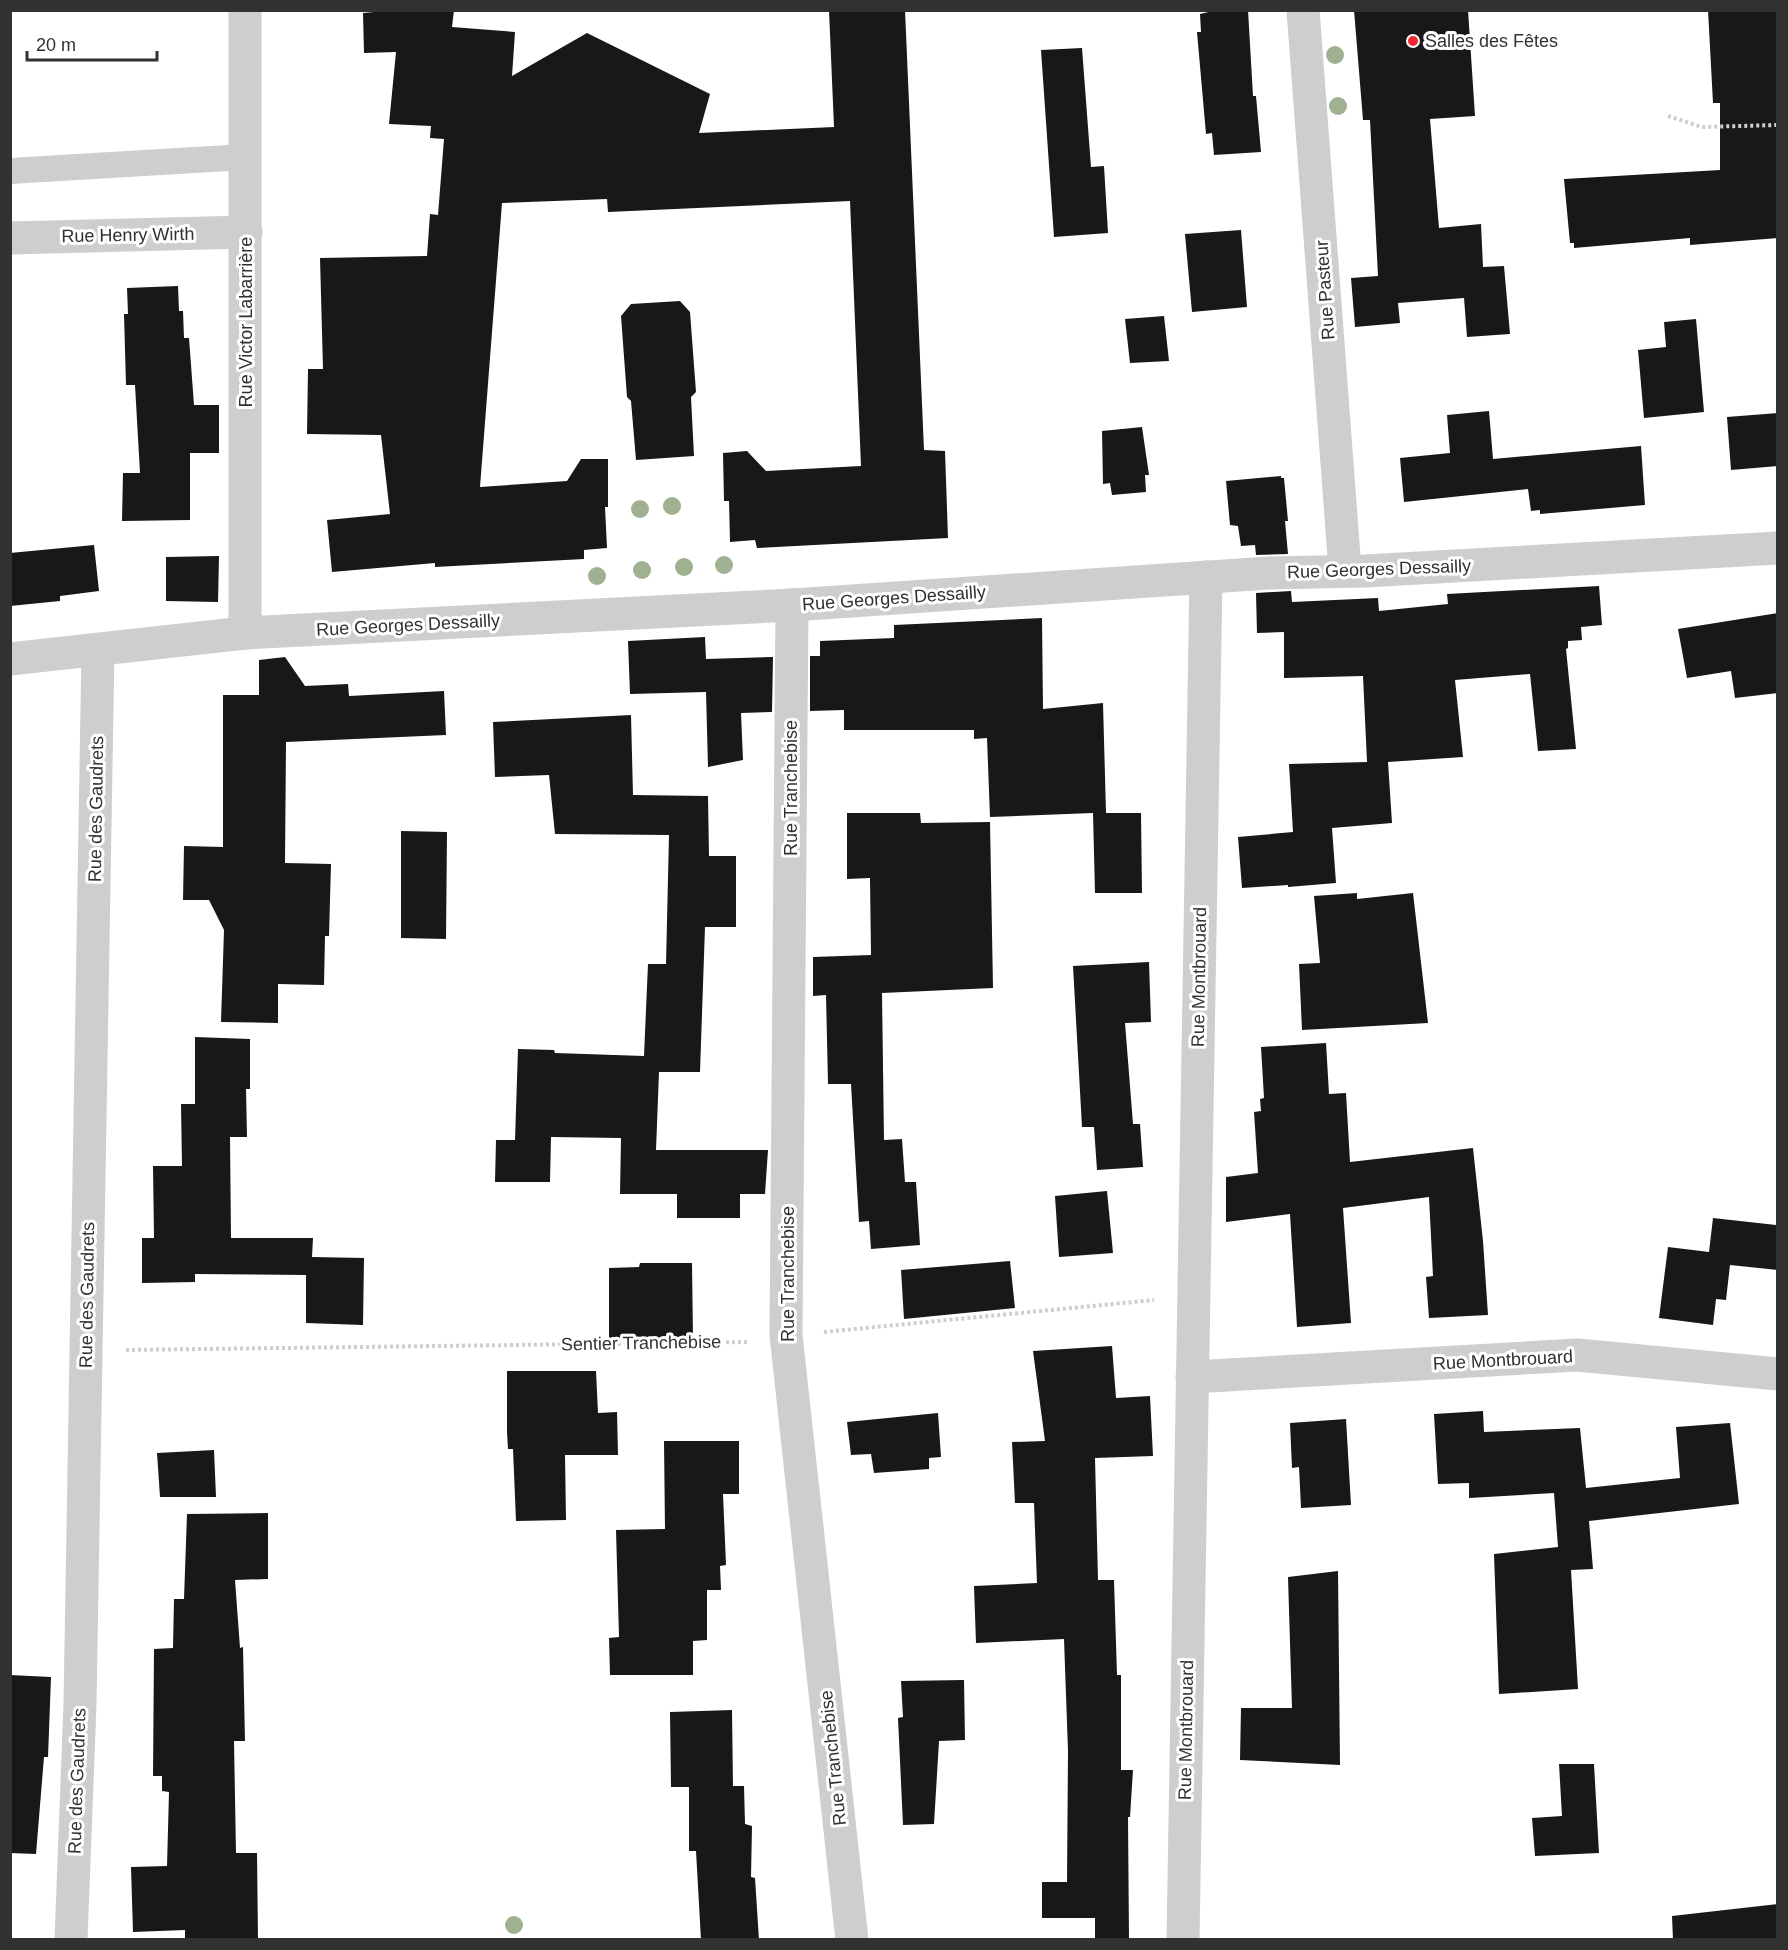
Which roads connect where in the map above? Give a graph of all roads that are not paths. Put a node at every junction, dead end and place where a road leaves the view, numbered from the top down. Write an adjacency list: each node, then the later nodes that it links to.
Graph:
1 (245, 10): 3 (street, Rue Victor Labarrière)
2 (1303, 10): 8 (street, Rue Pasteur)
3 (245, 157): 4 (lane); 5 (street, Rue Victor Labarrière)
4 (10, 171)
5 (246, 232): 6 (street, Rue Henry Wirth); 11 (street, Rue Victor Labarrière)
6 (10, 238)
7 (1778, 548): 8 (street, Rue Georges Dessailly)
8 (1345, 570): 9 (street, Rue Georges Dessailly)
9 (1206, 577): 10 (street, Rue Georges Dessailly); 15 (street, Rue Montbrouard)
10 (792, 605): 11 (street, Rue Georges Dessailly); 17 (street, Rue Tranchebise)
11 (245, 633): 12 (street, Rue Georges Dessailly)
12 (98, 650): 13 (street, Rue Georges Dessailly); 16 (street, Rue des Gaudrets)
13 (10, 658)
14 (1778, 1374): 15 (street, Rue Montbrouard)
15 (1192, 1377): 18 (street, Rue Montbrouard)
16 (71, 1940)
17 (852, 1940)
18 (1183, 1940)

